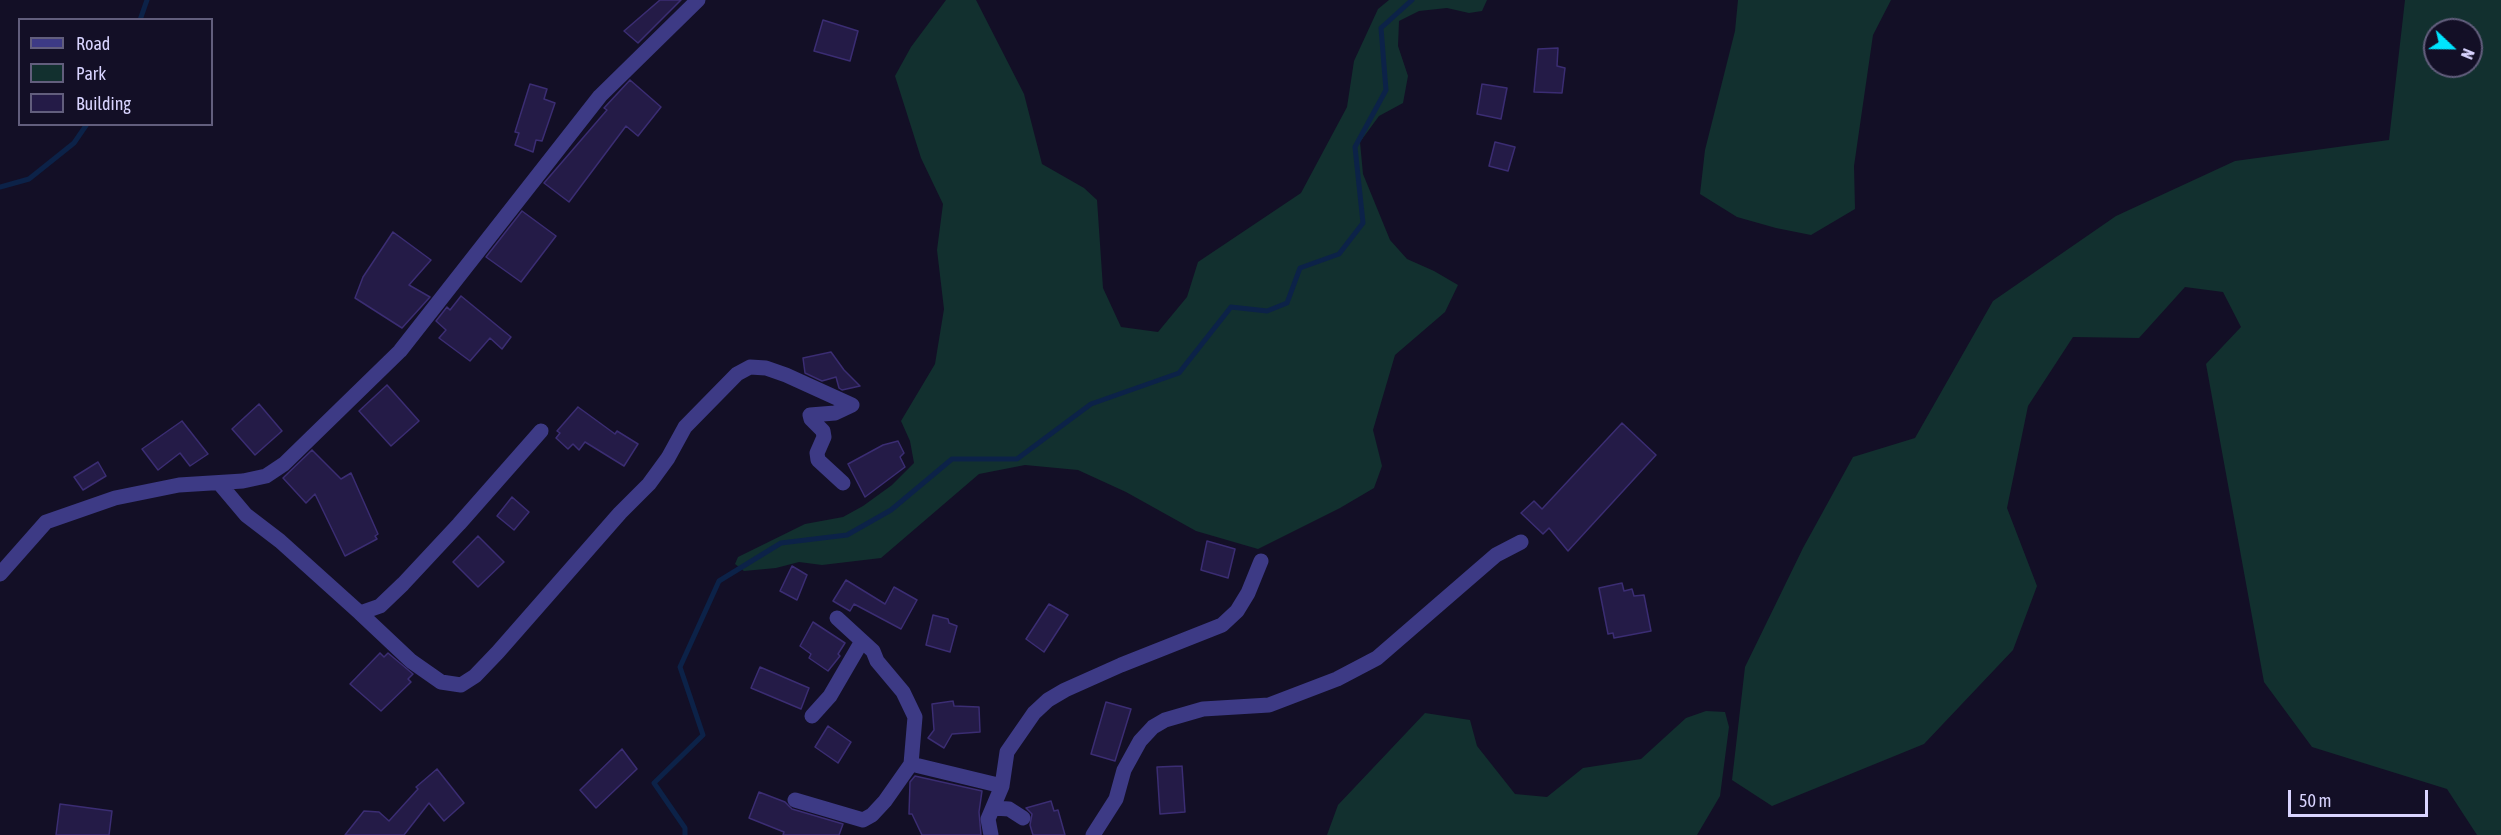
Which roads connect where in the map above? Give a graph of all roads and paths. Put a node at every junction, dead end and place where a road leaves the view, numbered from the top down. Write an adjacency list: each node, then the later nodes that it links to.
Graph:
1 (698, 0): 3 (street)
2 (541, 431): 8 (street)
3 (219, 483): 7 (street); 8 (street)
4 (843, 483): 8 (street)
5 (1521, 542): 18 (street)
6 (1261, 561): 13 (street)
7 (0, 574)
8 (360, 613)
9 (837, 618): 10 (street)
10 (862, 640): 11 (street); 12 (street)
11 (812, 716)
12 (911, 764): 13 (street); 14 (street)
13 (1002, 786): 15 (street)
14 (795, 800)
15 (994, 807): 16 (street); 17 (street)
16 (1023, 818)
17 (991, 835)
18 (1093, 835)

